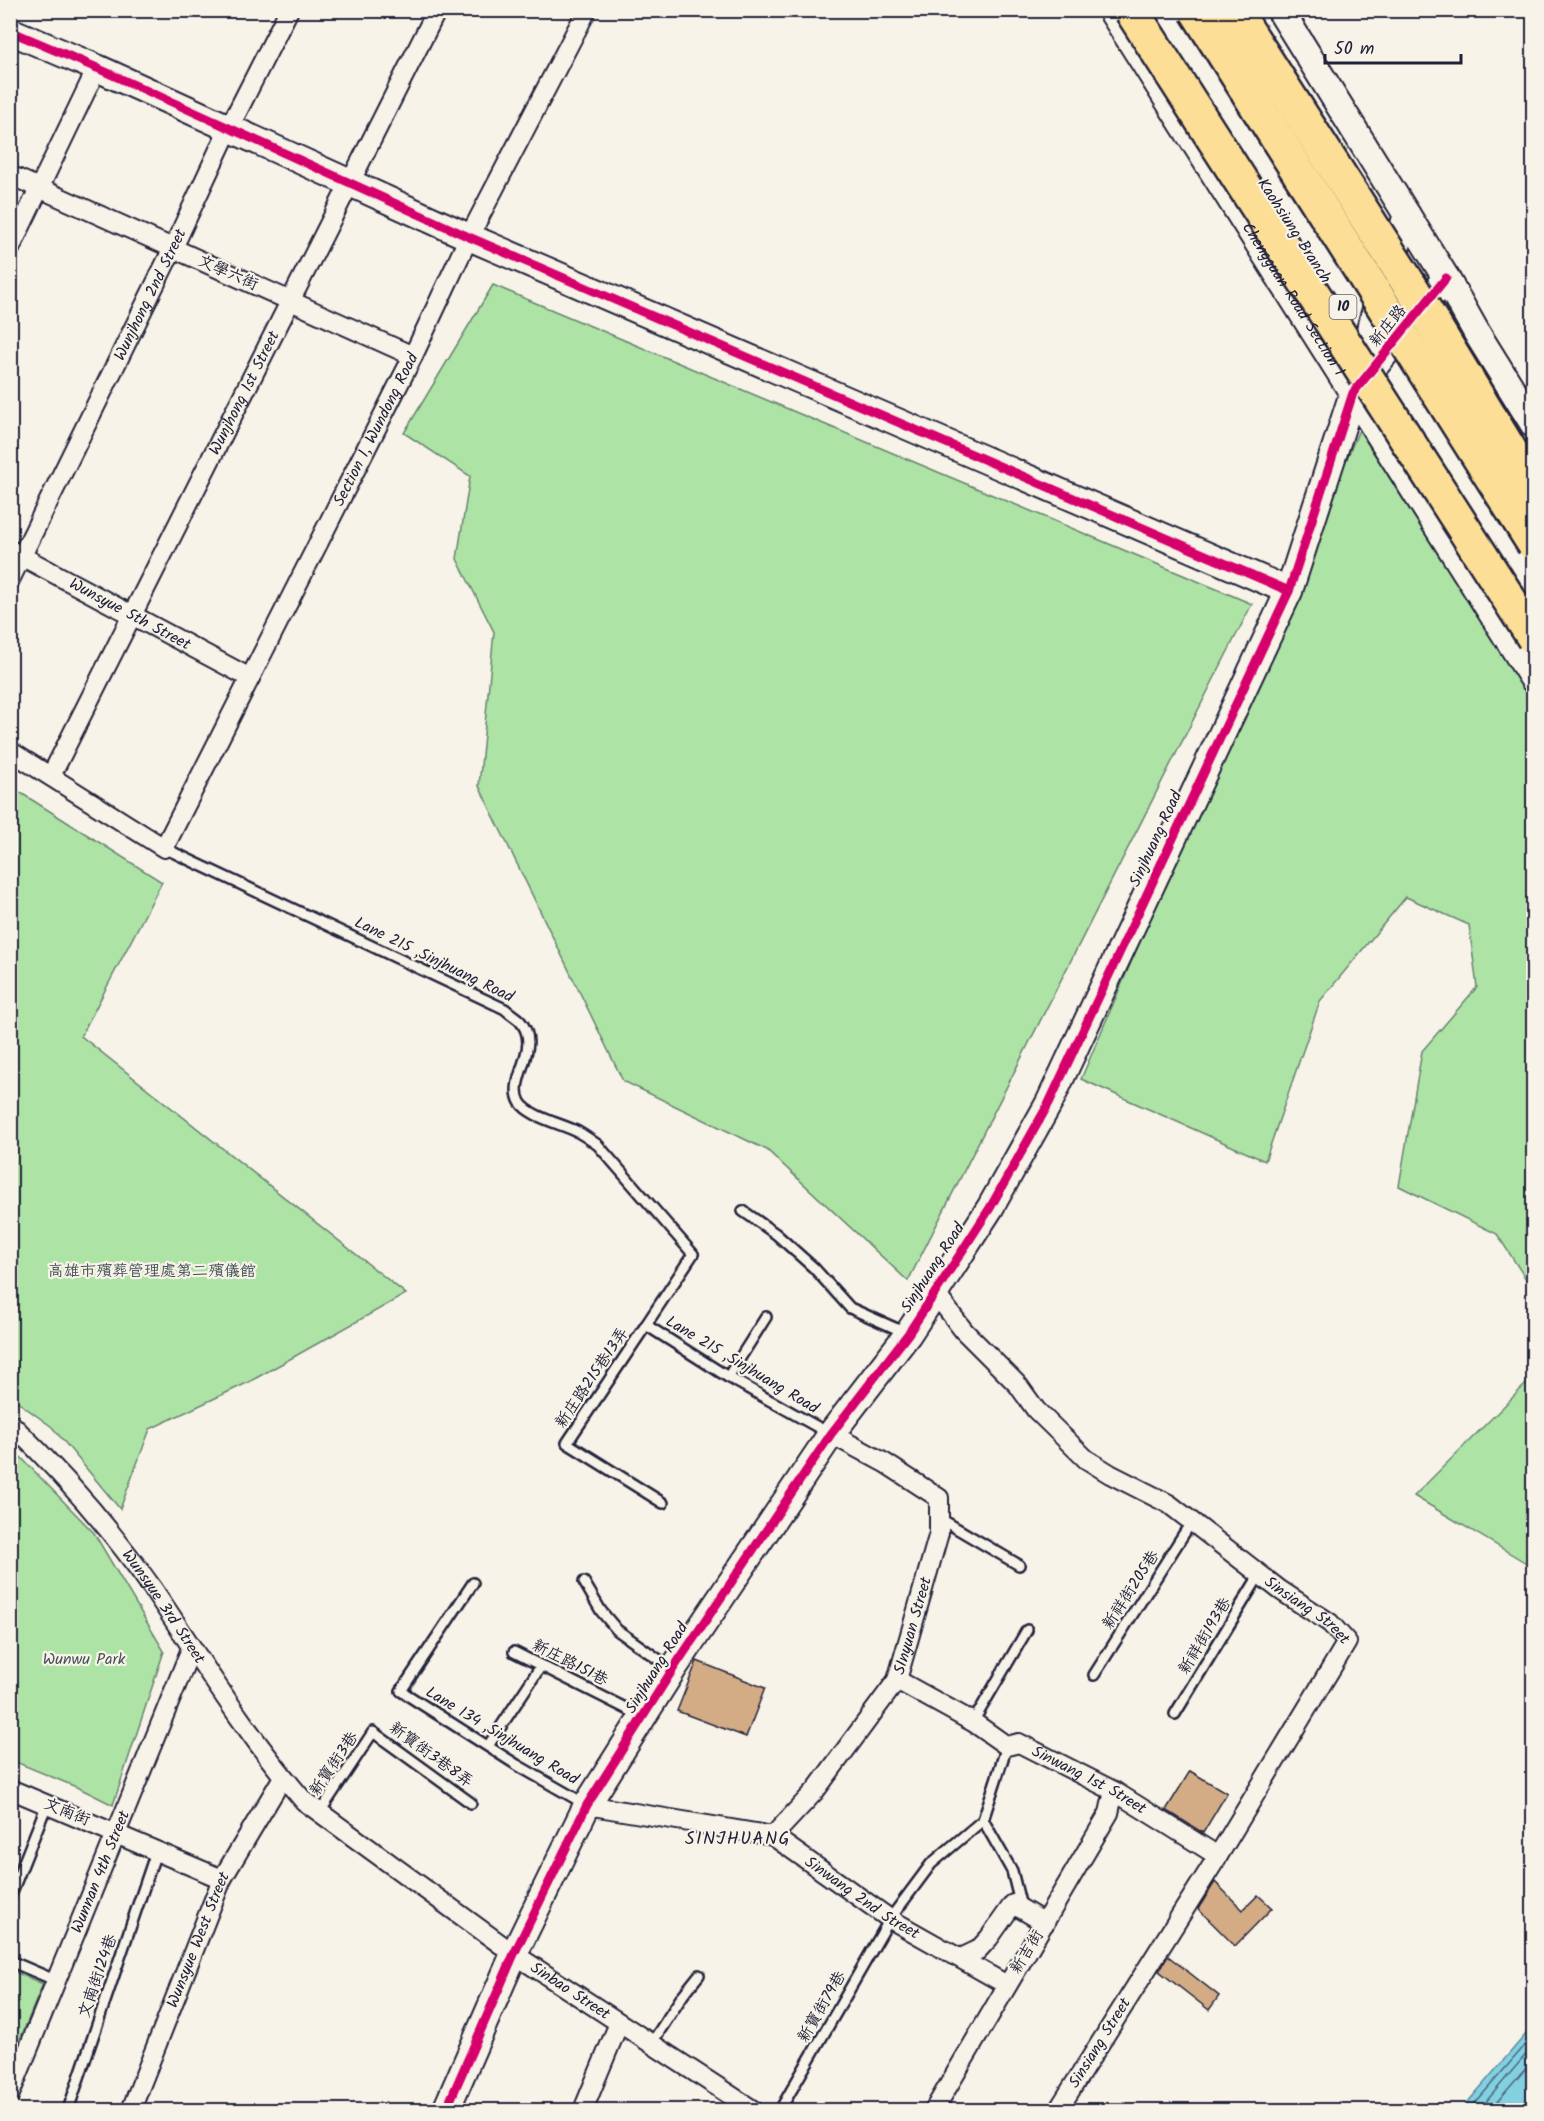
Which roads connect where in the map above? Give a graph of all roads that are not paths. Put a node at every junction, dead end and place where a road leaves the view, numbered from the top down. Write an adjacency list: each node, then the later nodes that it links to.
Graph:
1 (289, 10): 12 (street, Wunjhong 2nd Street)
2 (437, 10): 14 (street, Wunjhong 1st Street)
3 (587, 10): 17 (street, Section 1, Wundong Road)
4 (1111, 10): 23 (street, Chengguan Road Section 1)
5 (1131, 10): 32 (highway, bridge)
6 (1151, 10): 30 (highway, Kaohsiung Branch / 10)
7 (1196, 10): 26 (highway, Kaohsiung Branch / 10, bridge)
8 (1234, 10): 25 (highway, bridge)
9 (1280, 10): 16 (street)
10 (10, 31): 11 (street)
11 (97, 68): 12 (street); 15 (street)
12 (229, 128): 14 (street); 18 (street, Wunjhong 2nd Street)
13 (10, 175): 15 (street, 文學六街)
14 (349, 182): 17 (street); 21 (street, Wunjhong 1st Street)
15 (40, 188): 18 (street, 文學六街); 19 (street)
16 (1407, 215): 20 (street); 23 (street, Sinjhuang Road)
17 (469, 237): 22 (street, Section 1, Wundong Road); 29 (street)
18 (173, 248): 21 (street, 文學六街); 27 (street, Wunjhong 2nd Street)
19 (10, 249)
20 (1446, 278): 23 (street, 新庄路); 24 (street)
21 (291, 301): 22 (street, 文學六街); 31 (street, Wunjhong 1st Street)
22 (413, 356): 33 (street, Section 1, Wundong Road)
23 (1353, 393): 29 (street, Sinjhuang Road); 34 (street, Chengguan Road Section 1)
24 (1533, 425)
25 (1533, 490)
26 (1533, 544)
27 (16, 553): 28 (street, Wunjhong 2nd Street); 31 (street, Wunsyue 5th Street)
28 (10, 580)
29 (1289, 591): 39 (street, Sinjhuang Road)
30 (1533, 604)
31 (132, 615): 33 (street, Wunsyue 5th Street); 36 (street, Wunjhong 1st Street)
32 (1533, 638)
33 (250, 678): 37 (street, Section 1, Wundong Road)
34 (1533, 680)
35 (10, 751): 36 (street)
36 (51, 776): 37 (street)
37 (164, 848): 41 (lane, Lane 215 ,Sinjhuang Road)
38 (742, 1211): 42 (lane)
39 (935, 1293): 42 (street, Sinjhuang Road); 48 (street, Sinsiang Street)
40 (766, 1317): 43 (lane)
41 (646, 1325): 43 (lane, Lane 215 ,Sinjhuang Road); 46 (lane, 新庄路215巷13弄)
42 (908, 1334): 45 (street, Sinjhuang Road)
43 (728, 1377): 45 (lane, Lane 215 ,Sinjhuang Road)
44 (10, 1423): 54 (street, Wunsyue 3rd Street)
45 (831, 1434): 47 (street, SInyuan Street); 57 (street, Sinjhuang Road)
46 (663, 1503)
47 (939, 1518): 49 (lane); 59 (street, SInyuan Street)
48 (1192, 1521): 50 (street, Sinsiang Street); 58 (lane, 新祥街205巷)
49 (1020, 1565)
50 (1260, 1574): 60 (lane, 新祥街193巷); 78 (street, Sinsiang Street)
51 (584, 1582): 57 (lane)
52 (473, 1583): 64 (lane, Lane 134 ,Sinjhuang Road)
53 (1027, 1630): 62 (lane)
54 (191, 1649): 66 (street, Wunsyue 3rd Street); 75 (street, Wunnan 4th Street)
55 (514, 1652): 56 (lane, 新庄路151巷)
56 (541, 1666): 61 (lane, 新庄路151巷); 64 (lane)
57 (673, 1669): 61 (street, Sinjhuang Road)
58 (1094, 1675)
59 (897, 1680): 62 (street, Sinwang 1st Street); 76 (street, SInyuan Street)
60 (1175, 1714)
61 (644, 1717): 72 (street, Sinjhuang Road)
62 (973, 1722): 65 (street, Sinwang 1st Street)
63 (373, 1732): 70 (lane, 新寶街3巷8弄); 73 (lane, 新寶街3巷)
64 (488, 1746): 72 (lane, Lane 134 ,Sinjhuang Road)
65 (1007, 1746): 68 (street, Sinwang 1st Street); 74 (lane)
66 (283, 1777): 69 (street, Wunsyue 3rd Street); 79 (street, Wunsyue West Street)
67 (10, 1789): 71 (street, 文南街)
68 (1114, 1791): 78 (street, Sinwang 1st Street); 83 (street, 新吉街)
69 (304, 1801): 73 (street, Sinbao Street)
70 (471, 1803)
71 (47, 1804): 75 (street, 文南街); 80 (lane)
72 (587, 1805): 76 (street, Sinwang 2nd Street); 84 (street, Sinjhuang Road)
73 (320, 1812): 84 (street, Sinbao Street)
74 (983, 1820): 81 (lane); 82 (lane, 新寶街79巷)
75 (117, 1833): 77 (street, 文南街); 88 (street, Wunnan 4th Street)
76 (773, 1836): 82 (street, Sinwang 2nd Street)
77 (156, 1852): 79 (street, 文南街); 94 (lane, 文南街124巷)
78 (1218, 1856): 101 (street, Sinsiang Street)
79 (222, 1879): 95 (street, Wunsyue West Street)
80 (10, 1897)
81 (1021, 1907): 83 (street); 85 (street)
82 (890, 1919): 85 (street, Sinwang 2nd Street); 99 (lane, 新寶街79巷)
83 (1045, 1923): 89 (street, 新吉街)
84 (514, 1954): 90 (street, Sinbao Street); 96 (street, Sinjhuang Road)
85 (961, 1958): 89 (street, Sinwang 2nd Street)
86 (10, 1961): 88 (lane)
87 (699, 1976): 91 (lane)
88 (57, 1981): 92 (street, Wunnan 4th Street)
89 (1007, 1985): 100 (street, 新吉街)
90 (619, 2023): 91 (street, Sinbao Street); 97 (street)
91 (651, 2044): 93 (street, Sinbao Street)
92 (10, 2094)
93 (724, 2103): 98 (street, Sinbao Street)
94 (68, 2110)
95 (131, 2110)
96 (446, 2110)
97 (584, 2110)
98 (753, 2110)
99 (780, 2110)
100 (934, 2110)
101 (1058, 2110)

